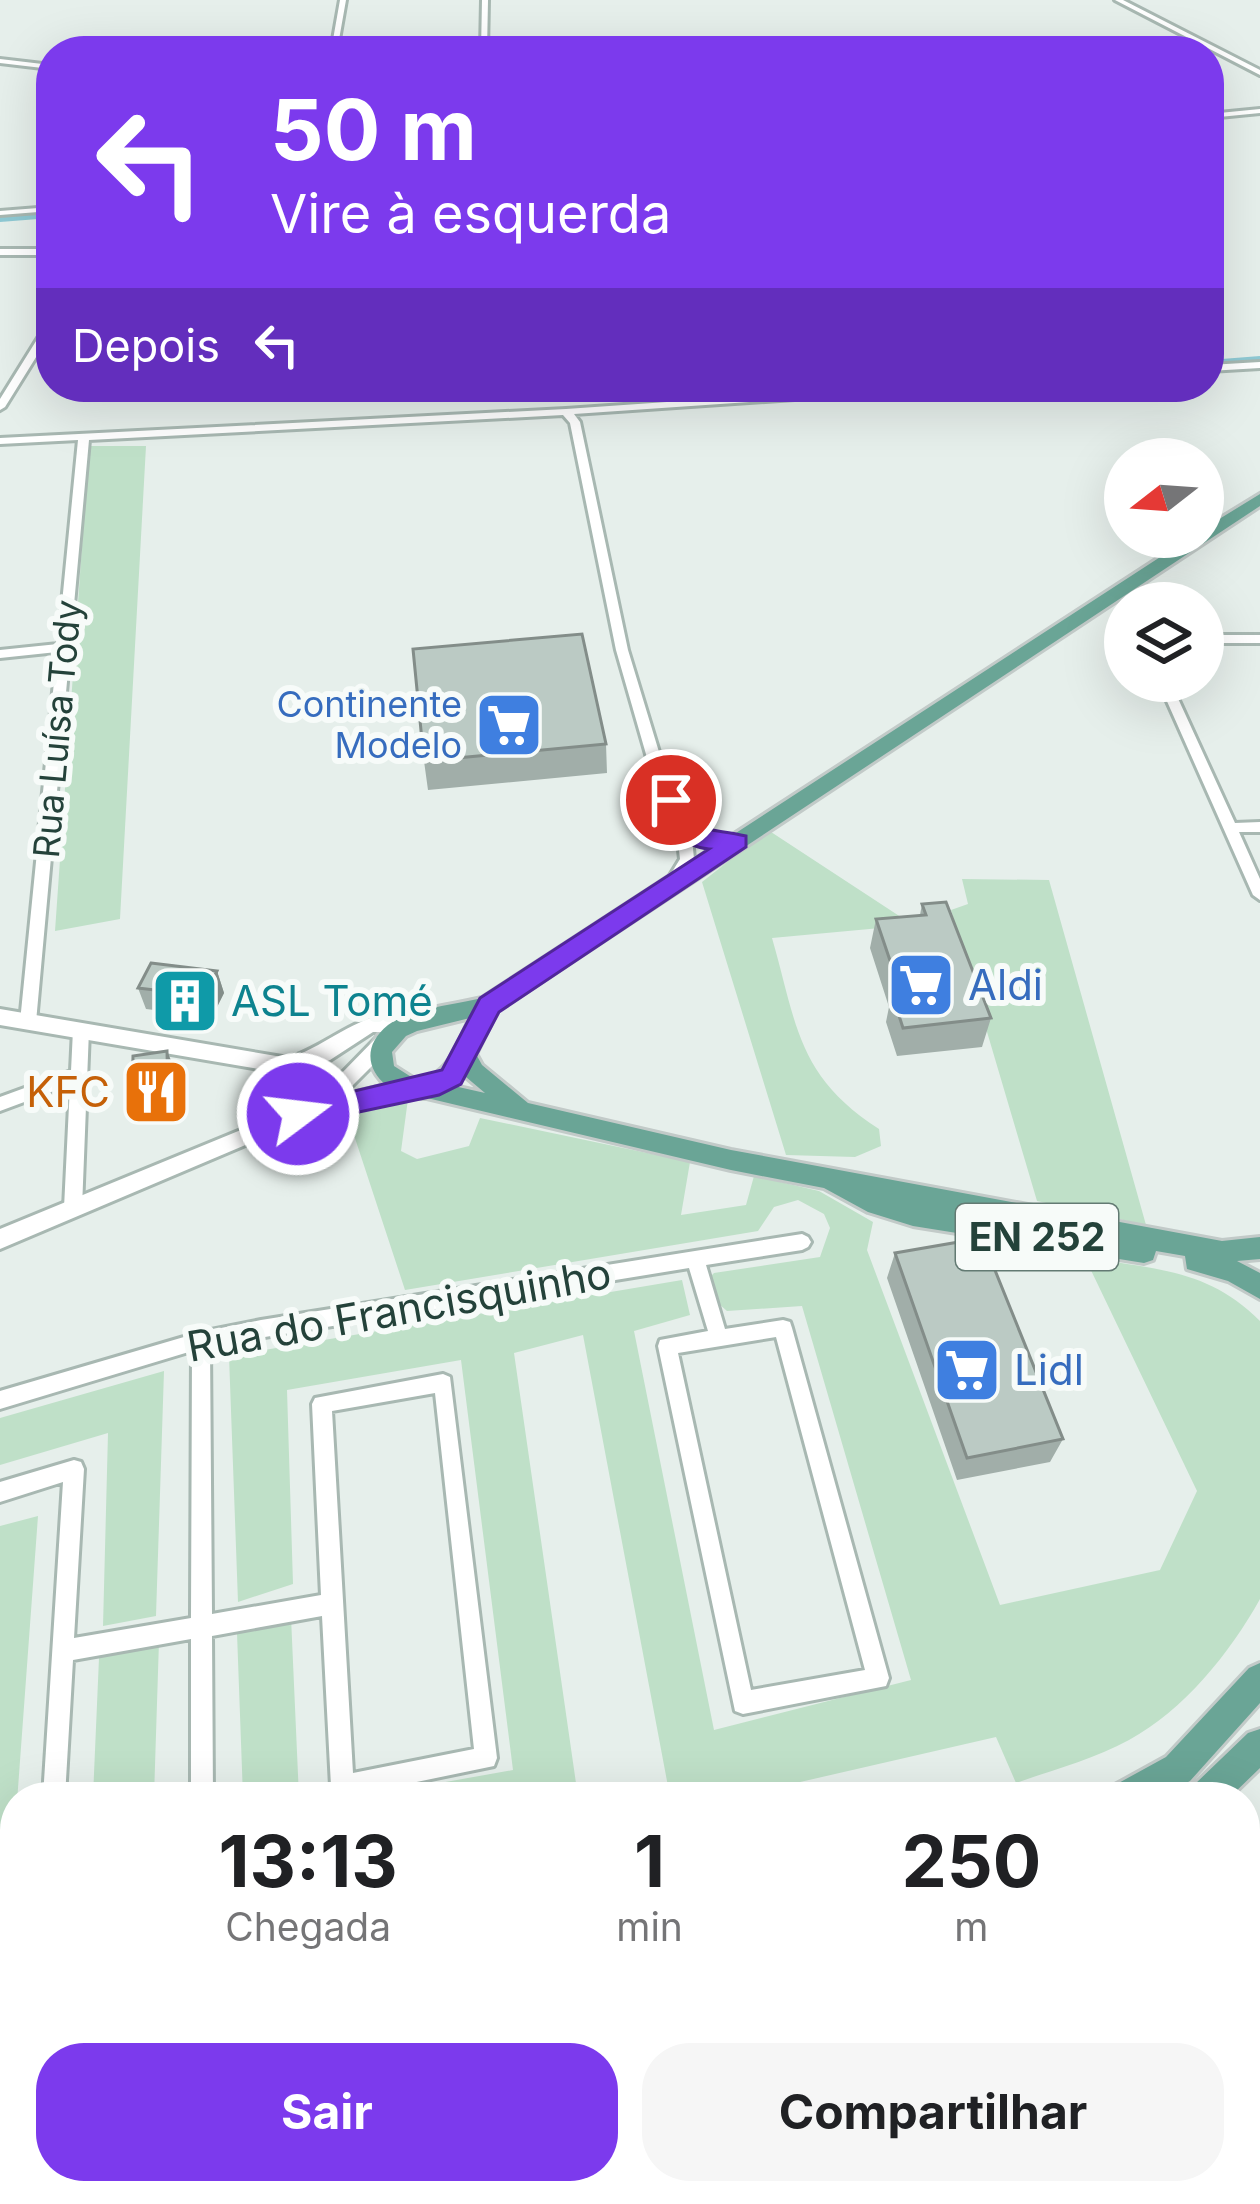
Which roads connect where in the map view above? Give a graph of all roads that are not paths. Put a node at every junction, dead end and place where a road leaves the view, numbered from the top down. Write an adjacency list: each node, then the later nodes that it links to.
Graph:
1 (344, 0): 4 (street)
2 (485, 0): 5 (street)
3 (1118, 0): 6 (street)
4 (337, 36)
5 (484, 36)
6 (1188, 36)
7 (1224, 54): 10 (street)
8 (0, 62): 9 (street)
9 (36, 66)
10 (1260, 73)
11 (1260, 111): 12 (street)
12 (1224, 115)
13 (36, 210): 14 (street)
14 (0, 213)
15 (0, 252): 16 (street)
16 (36, 253)
17 (36, 356): 21 (street)
18 (1260, 365): 19 (street)
19 (1224, 367)
20 (710, 402): 22 (street)
21 (0, 406)
22 (566, 412): 23 (street); 33 (street)
23 (83, 436): 24 (street); 30 (street, Rua Luísa Tody)
24 (0, 441)
25 (1260, 499): 26 (main road)
26 (1224, 523)
27 (1170, 558): 36 (main road)
28 (1224, 639): 29 (street)
29 (1260, 639)
30 (65, 647): 31 (street); 41 (street, Rua Luísa Tody)
31 (0, 654)
32 (1173, 702): 35 (street)
33 (682, 824): 36 (street); 37 (street)
34 (1260, 827): 35 (street)
35 (1230, 828): 38 (street)
36 (737, 841): 37 (main road)
37 (671, 885): 39 (main road)
38 (1260, 895)
39 (489, 1005): 42 (main road); 45 (main road)
40 (0, 1017): 41 (street)
41 (28, 1022): 43 (street)
42 (420, 1023): 43 (street); 44 (main road); 45 (main road)
43 (81, 1030): 46 (street)
44 (387, 1039): 47 (main road); 50 (street)
45 (465, 1052): 47 (main road); 49 (main road)
46 (79, 1076): 48 (street); 52 (street)
47 (418, 1088): 49 (main road); 50 (street)
48 (0, 1104)
49 (524, 1109): 51 (main road, EN 252)
50 (298, 1114): 52 (street)
51 (816, 1176): 55 (main road, EN 252); 57 (main road, EN 252)
52 (74, 1208): 53 (street)
53 (0, 1239)
54 (802, 1242): 56 (street, Rua do Francisquinho)
55 (1260, 1248)
56 (695, 1259): 58 (street); 59 (street, Rua do Francisquinho)
57 (1260, 1287)
58 (719, 1338): 58 (street)
59 (201, 1340): 60 (street, Rua do Francisquinho); 63 (street)
60 (0, 1400)
61 (0, 1492): 64 (street)
62 (332, 1604): 63 (street); 69 (street); 70 (street)
63 (202, 1625): 64 (street); 68 (street)
64 (63, 1651): 67 (street)
65 (1260, 1679): 71 (main road)
66 (1260, 1745): 72 (main road)
67 (55, 1782)
68 (202, 1782)
69 (342, 1782)
70 (363, 1782)
71 (1154, 1782)
72 (1222, 1782)

